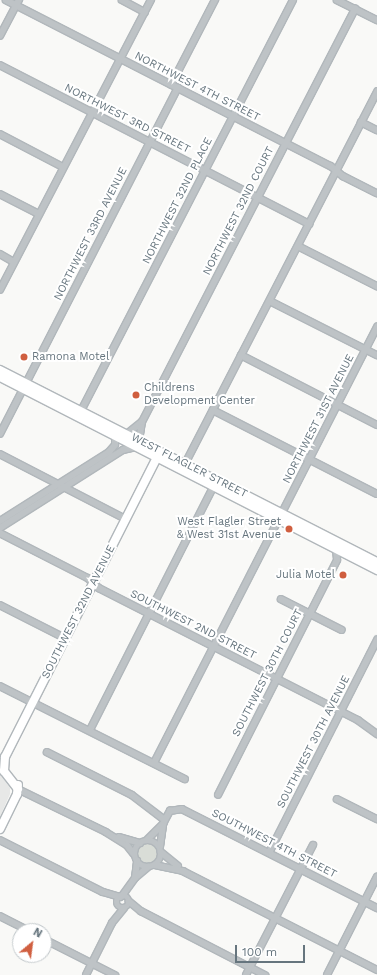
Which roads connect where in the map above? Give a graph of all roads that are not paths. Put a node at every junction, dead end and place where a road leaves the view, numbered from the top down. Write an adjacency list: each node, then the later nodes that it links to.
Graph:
1 (6, 0): 7 (street, NORTHWEST 4TH STREET)
2 (122, 0): 9 (street)
3 (151, 0): 9 (street)
4 (215, 0): 14 (street)
5 (293, 0): 18 (street, NORTHWEST 32ND PLACE)
6 (337, 0): 8 (street)
7 (17, 3): 11 (street); 12 (street, NORTHWEST 4TH STREET)
8 (355, 9): 10 (street); 23 (street, NORTHWEST 32ND COURT)
9 (145, 12): 12 (street)
10 (377, 20)
11 (0, 36)
12 (120, 59): 14 (street, NORTHWEST 4TH STREET); 17 (street)
13 (0, 65): 17 (street, NORTHWEST 3RD STREET)
14 (171, 85): 15 (street, NORTHWEST 4TH STREET)
15 (178, 88): 18 (street, NORTHWEST 4TH STREET); 22 (street, NORTHWEST 33RD AVENUE)
16 (377, 92): 19 (street)
17 (92, 113): 22 (street, NORTHWEST 3RD STREET); 24 (street)
18 (233, 116): 23 (street, NORTHWEST 4TH STREET); 25 (street, NORTHWEST 32ND PLACE)
19 (361, 122): 20 (street); 26 (street)
20 (377, 130)
21 (0, 134): 24 (street)
22 (150, 142): 25 (street, NORTHWEST 3RD STREET); 44 (street, NORTHWEST 33RD AVENUE)
23 (285, 143): 26 (street, NORTHWEST 4TH STREET); 29 (street, NORTHWEST 32ND COURT)
24 (63, 167): 30 (street)
25 (205, 170): 29 (street, NORTHWEST 3RD STREET); 47 (street, NORTHWEST 32ND PLACE)
26 (337, 171): 27 (street, NORTHWEST 4TH STREET); 31 (street)
27 (377, 193)
28 (0, 194): 30 (street)
29 (257, 197): 31 (street, NORTHWEST 3RD STREET); 48 (street, NORTHWEST 32ND COURT)
30 (39, 214): 34 (street)
31 (309, 224): 32 (street)
32 (298, 246): 35 (street); 37 (street)
33 (0, 254): 34 (street)
34 (14, 262): 36 (street)
35 (377, 286)
36 (0, 290)
37 (270, 301): 39 (street); 40 (street)
38 (377, 327): 39 (street, NORTHWEST 31ST AVENUE)
39 (366, 350): 41 (street); 45 (street, NORTHWEST 31ST AVENUE)
40 (241, 355): 45 (street); 46 (street)
41 (377, 355)
42 (0, 370): 44 (main road, WEST FLAGLER STREET)
43 (0, 377): 44 (main road, WEST FLAGLER STREET)
44 (24, 386): 47 (main road, WEST FLAGLER STREET); 50 (street, NORTHWEST 33RD AVENUE); 52 (main road, WEST FLAGLER STREET)
45 (337, 404): 49 (street); 57 (street, NORTHWEST 31ST AVENUE)
46 (213, 410): 57 (street); 58 (street)
47 (81, 411): 51 (main road, WEST FLAGLER STREET)
48 (142, 422): 51 (street, NORTHWEST 32ND COURT); 53 (street, NORTHWEST 32ND COURT)
49 (377, 425)
50 (0, 434)
51 (127, 434): 53 (main road, WEST FLAGLER STREET)
52 (115, 436): 53 (main road, WEST FLAGLER STREET); 59 (street)
53 (137, 444): 54 (main road, WEST FLAGLER STREET); 56 (main road, WEST FLAGLER STREET); 61 (street)
54 (153, 448): 56 (main road); 58 (main road, WEST FLAGLER STREET)
55 (0, 454): 59 (street)
56 (157, 457): 58 (main road, WEST FLAGLER STREET); 64 (main road, SOUTHWEST 32ND AVENUE)
57 (309, 459): 62 (street); 63 (street, NORTHWEST 31ST AVENUE)
58 (186, 468): 60 (main road, WEST FLAGLER STREET); 63 (main road, WEST FLAGLER STREET)
59 (59, 484): 61 (street); 65 (street)
60 (214, 486): 63 (main road, WEST FLAGLER STREET); 77 (street)
61 (65, 487): 64 (street); 66 (street)
62 (377, 494)
63 (280, 516): 68 (main road, WEST FLAGLER STREET); 71 (main road, WEST FLAGLER STREET); 81 (street, NORTHWEST 31ST AVENUE)
64 (126, 519): 73 (main road, SOUTHWEST 32ND AVENUE)
65 (0, 521)
66 (0, 528)
67 (0, 533): 73 (street, SOUTHWEST 2ND STREET)
68 (336, 549): 69 (main road, WEST FLAGLER STREET); 70 (street)
69 (346, 554): 70 (street, SOUTHWEST 30TH COURT); 72 (main road, WEST FLAGLER STREET)
70 (337, 560): 76 (street, SOUTHWEST 30TH COURT)
71 (377, 562)
72 (377, 570)
73 (94, 583): 77 (street, SOUTHWEST 2ND STREET); 79 (main road, SOUTHWEST 32ND AVENUE)
74 (281, 599): 76 (street)
75 (0, 605): 79 (street)
76 (310, 613): 78 (street); 82 (street, SOUTHWEST 30TH COURT)
77 (150, 614): 81 (street, SOUTHWEST 2ND STREET); 86 (street)
78 (342, 630)
79 (65, 638): 84 (main road, SOUTHWEST 32ND AVENUE)
80 (377, 640): 85 (street, SOUTHWEST 30TH AVENUE)
81 (214, 646): 82 (street, SOUTHWEST 2ND STREET); 89 (street, NORTHWEST 31ST AVENUE)
82 (277, 678): 85 (street, SOUTHWEST 2ND STREET); 93 (street, SOUTHWEST 30TH COURT)
83 (0, 686): 84 (street)
84 (32, 702): 86 (street); 90 (main road, SOUTHWEST 32ND AVENUE)
85 (341, 711): 87 (street, SOUTHWEST 2ND STREET); 104 (street, SOUTHWEST 30TH AVENUE)
86 (90, 730): 89 (street)
87 (377, 734)
88 (47, 752): 96 (street)
89 (154, 763): 91 (street)
90 (3, 764): 92 (main road, SOUTHWEST 32ND AVENUE)
91 (185, 779)
92 (18, 789): 97 (main road); 98 (street)
93 (218, 795)
94 (337, 799): 95 (street)
95 (377, 819)
96 (164, 822): 100 (street); 103 (street); 104 (street, SOUTHWEST 4TH STREET)
97 (0, 829)
98 (106, 832): 101 (street); 105 (street)
99 (0, 840): 114 (street)
100 (148, 840): 101 (street); 103 (street)
101 (140, 842): 105 (street)
102 (313, 845): 109 (street)
103 (160, 850): 107 (street); 110 (street)
104 (269, 853): 109 (street, SOUTHWEST 4TH STREET)
105 (134, 854): 106 (street)
106 (137, 861): 108 (street); 112 (street)
107 (155, 865): 108 (street); 110 (street)
108 (148, 867): 112 (street)
109 (300, 868): 116 (street, SOUTHWEST 4TH STREET); 121 (street)
110 (183, 871): 121 (street)
111 (377, 877): 116 (street)
112 (136, 878): 113 (street)
113 (132, 885): 114 (street); 115 (street)
114 (119, 900): 115 (street); 117 (street); 123 (street)
115 (129, 900): 117 (street); 119 (street)
116 (364, 901): 118 (street, SOUTHWEST 4TH STREET); 125 (street)
117 (125, 908): 119 (street); 123 (street)
118 (377, 908)
119 (141, 911): 127 (street)
120 (0, 916): 122 (street)
121 (275, 918): 125 (street); 127 (street)
122 (14, 923)
123 (112, 923): 126 (street)
124 (52, 943): 126 (street)
125 (339, 950): 128 (street); 133 (street)
126 (92, 963): 129 (street); 130 (street)
127 (250, 968): 131 (street); 132 (street)
128 (377, 970)
129 (86, 975)
130 (115, 975)
131 (246, 975)
132 (264, 975)
133 (327, 975)

